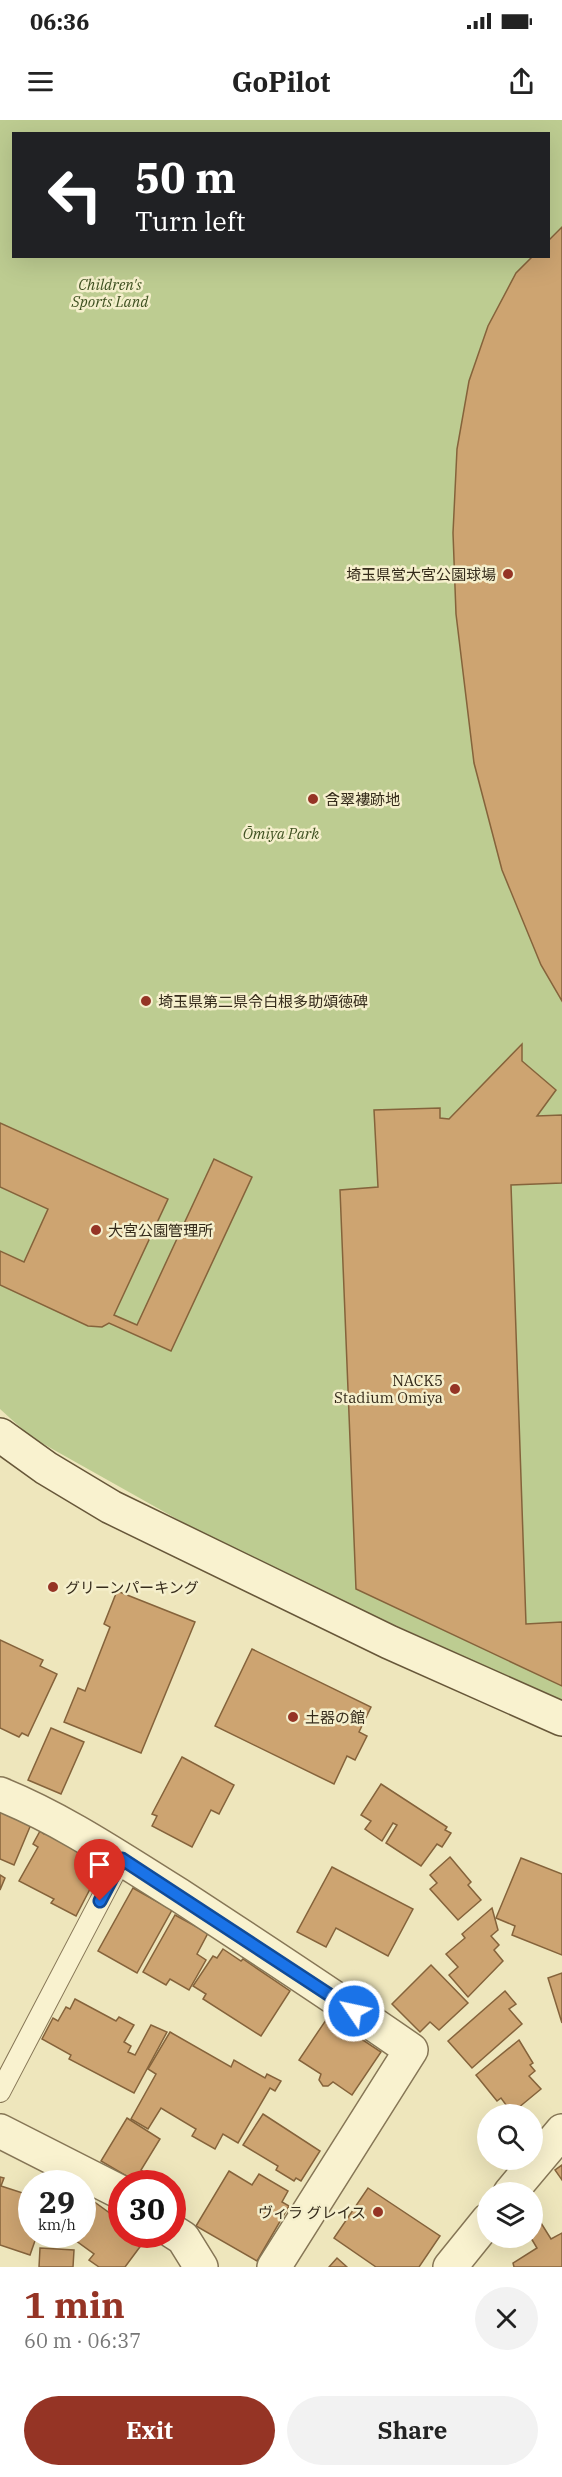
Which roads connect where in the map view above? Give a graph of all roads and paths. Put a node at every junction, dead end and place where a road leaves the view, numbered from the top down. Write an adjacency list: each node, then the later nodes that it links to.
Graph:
1 (0, 1435): 2 (street)
2 (562, 1719)
3 (0, 1794): 4 (street)
4 (122, 1859): 5 (lane); 13 (street)
5 (0, 2092)
6 (562, 2131): 8 (street)
7 (0, 2132): 9 (street)
8 (519, 2182)
9 (108, 2186)
10 (477, 2234): 14 (street)
11 (186, 2244): 12 (street)
12 (198, 2266)
13 (274, 2267)
14 (450, 2267)

